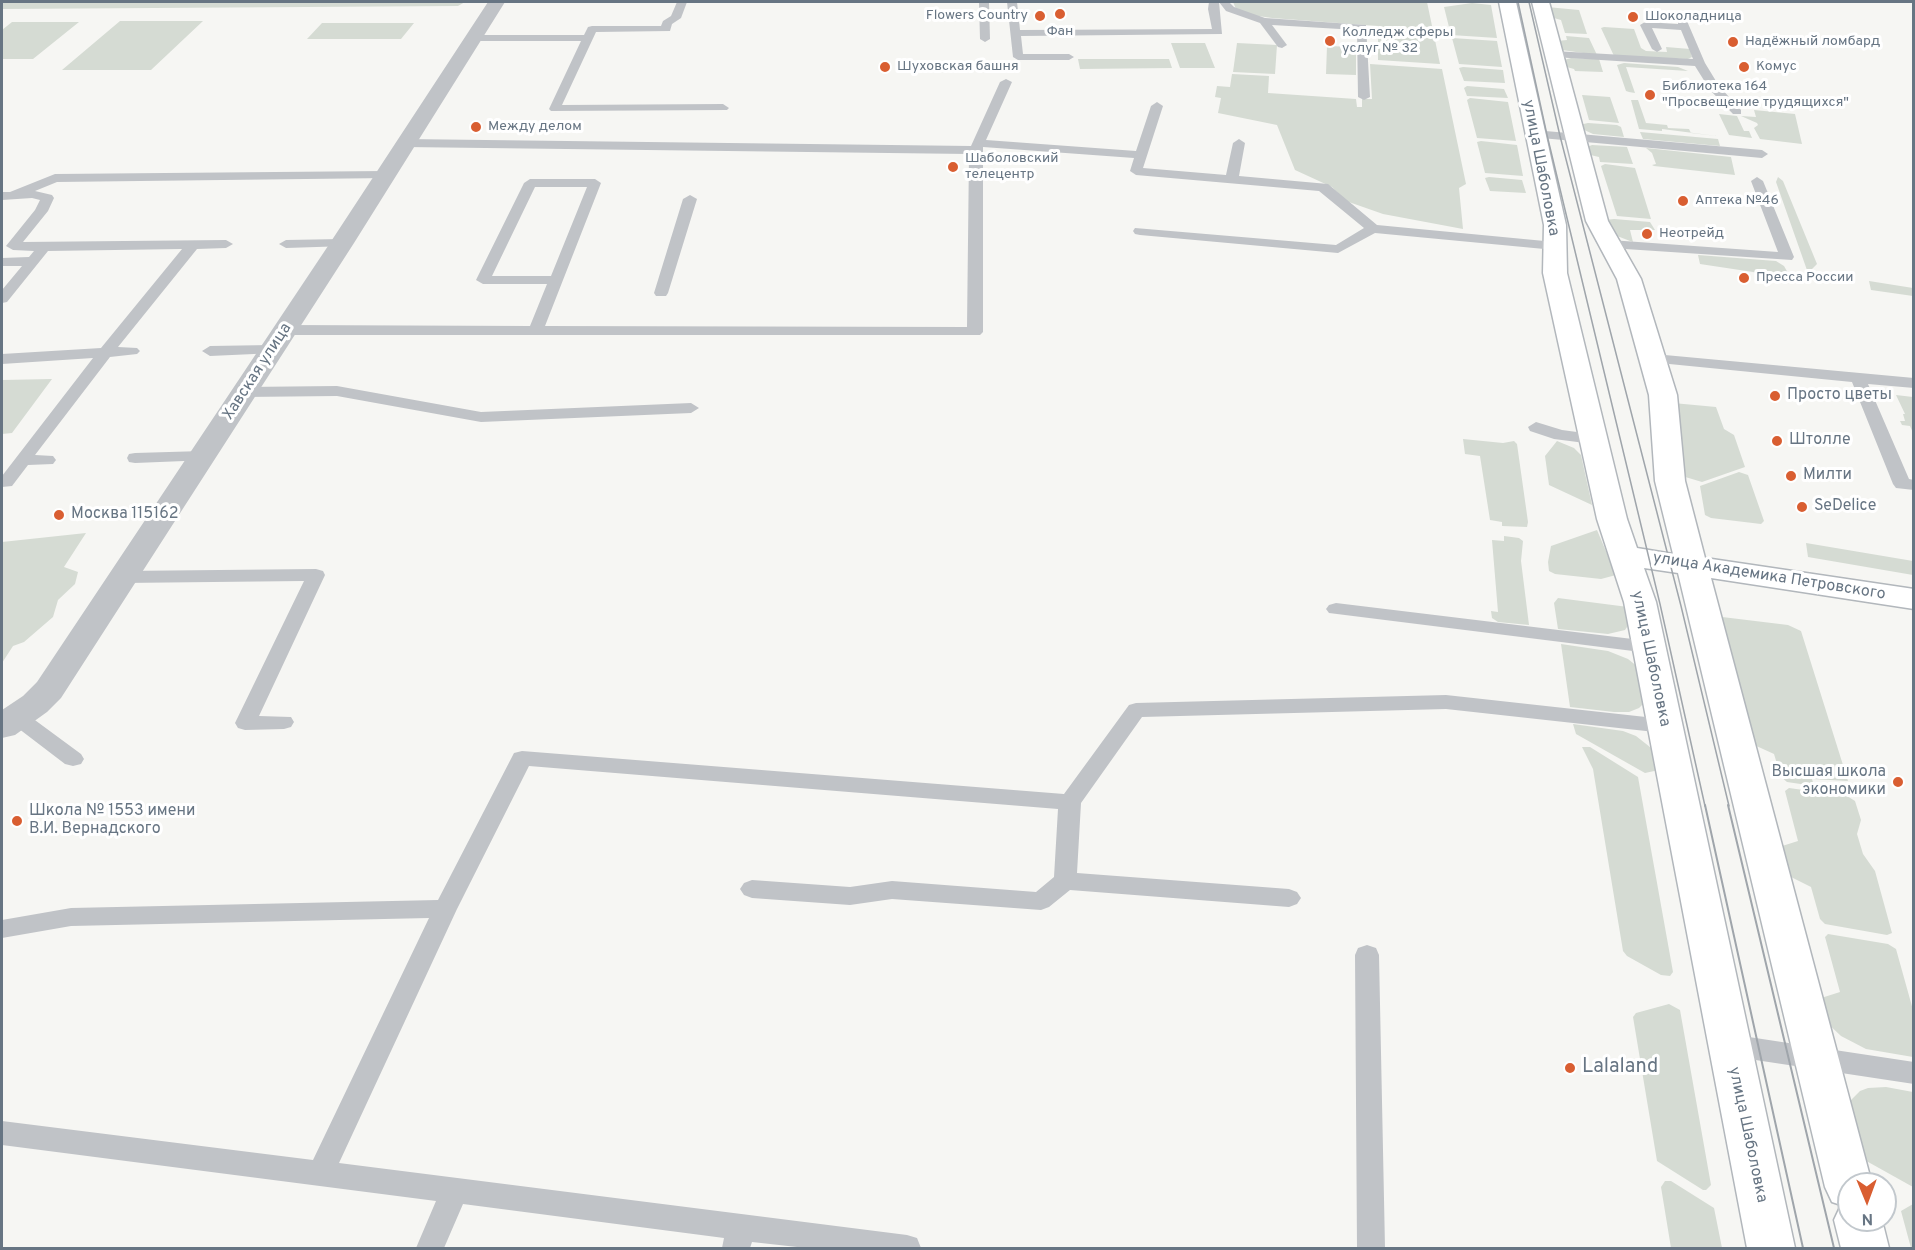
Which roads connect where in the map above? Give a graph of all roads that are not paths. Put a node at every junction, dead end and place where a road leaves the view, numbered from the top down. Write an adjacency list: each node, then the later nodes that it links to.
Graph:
1 (496, 2): 12 (street, Хавская улица)
2 (682, 2): 13 (lane)
3 (1012, 2): 11 (lane)
4 (1214, 2): 11 (lane)
5 (1224, 2): 10 (lane)
6 (1507, 2): 25 (main road, улица Шаболовка)
7 (1540, 2): 17 (main road)
8 (984, 4): 9 (lane); 14 (lane)
9 (970, 9)
10 (1264, 21): 15 (lane); 21 (lane)
11 (1015, 33): 18 (lane)
12 (473, 38): 13 (lane); 27 (street, Хавская улица)
13 (588, 38): 23 (lane)
14 (985, 39)
15 (1282, 45)
16 (1657, 49): 19 (lane)
17 (1554, 54): 19 (lane); 26 (main road)
18 (1069, 57)
19 (1699, 63): 24 (lane)
20 (1006, 82): 29 (lane)
21 (1364, 97)
22 (1157, 106): 31 (lane)
23 (723, 108)
24 (1737, 112)
25 (1534, 134): 26 (lane); 44 (main road, улица Шаболовка)
26 (1575, 136): 30 (lane); 42 (main road)
27 (405, 143): 29 (lane); 32 (street, Хавская улица)
28 (1239, 143): 33 (lane)
29 (976, 147): 31 (lane); 51 (lane)
30 (1762, 154)
31 (1141, 155): 33 (lane)
32 (385, 175): 35 (lane); 39 (street, Хавская улица)
33 (1232, 179): 37 (lane)
34 (1757, 181): 42 (lane)
35 (7, 196): 45 (lane)
36 (690, 199): 49 (lane)
37 (1373, 229): 38 (lane); 44 (lane)
38 (1140, 231)
39 (342, 243): 41 (lane); 52 (street, Хавская улица)
40 (226, 244): 43 (lane)
41 (286, 244)
42 (1610, 244): 57 (main road)
43 (193, 245): 45 (lane); 53 (lane)
44 (1555, 246): 63 (main road, улица Шаболовка)
45 (44, 247): 46 (lane)
46 (31, 261): 47 (lane); 50 (lane)
47 (2, 262)
48 (556, 280): 48 (lane); 51 (lane)
49 (662, 293)
50 (2, 298)
51 (536, 330): 52 (lane)
52 (278, 340): 55 (lane); 60 (street, Хавская улица)
53 (107, 351): 54 (lane); 56 (lane); 66 (lane)
54 (132, 351)
55 (210, 351)
56 (2, 359)
57 (1654, 359): 58 (lane); 71 (main road)
58 (1858, 378): 59 (lane); 69 (lane)
59 (1914, 383)
60 (244, 392): 61 (lane); 64 (street, Хавская улица)
61 (691, 408)
62 (1536, 427): 63 (lane)
63 (1593, 440): 70 (main road, улица Шаболовка)
64 (202, 456): 65 (lane); 72 (street, Хавская улица)
65 (135, 458)
66 (24, 460): 67 (lane); 68 (lane)
67 (47, 460)
68 (2, 482)
69 (1914, 485)
70 (1625, 556): 71 (main road, улица Академика Петровского); 75 (main road, улица Шаболовка)
71 (1690, 565): 73 (main road, улица Академика Петровского); 88 (main road)
72 (122, 577): 76 (street, Хавская улица); 77 (lane)
73 (1914, 599)
74 (1335, 609): 75 (lane)
75 (1648, 647): 78 (main road, улица Шаболовка)
76 (9, 721): 79 (lane)
77 (284, 722)
78 (1664, 726): 80 (lane); 87 (main road, улица Шаболовка)
79 (73, 759)
80 (1070, 802): 81 (lane); 84 (lane)
81 (1065, 881): 82 (lane); 83 (lane)
82 (752, 889)
83 (1289, 898)
84 (445, 909): 85 (lane); 92 (lane)
85 (2, 929)
86 (1367, 955): 98 (lane)
87 (1729, 1045): 88 (lane); 99 (main road, улица Шаболовка)
88 (1816, 1059): 89 (lane); 91 (main road)
89 (1914, 1073)
90 (2, 1133): 92 (lane)
91 (1845, 1172)
92 (321, 1173): 93 (lane)
93 (455, 1190): 95 (lane); 96 (lane)
94 (1861, 1232): 100 (main road)
95 (739, 1237): 97 (lane)
96 (430, 1248)
97 (907, 1248)
98 (1371, 1248)
99 (1771, 1248)
100 (1865, 1248)

